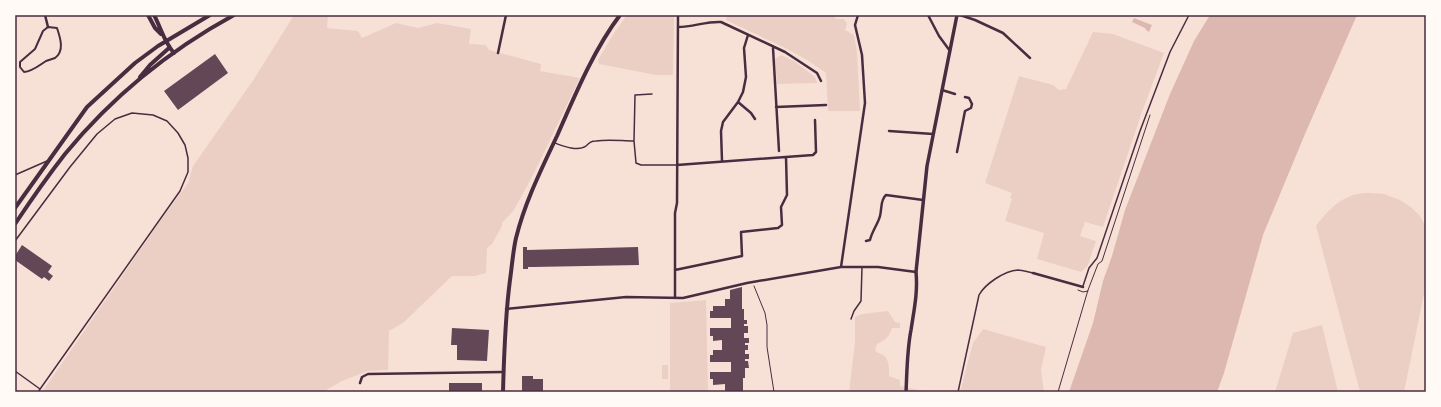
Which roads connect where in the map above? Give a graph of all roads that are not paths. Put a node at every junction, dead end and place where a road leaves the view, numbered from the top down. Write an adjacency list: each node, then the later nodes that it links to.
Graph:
1 (45, 15): 14 (street)
2 (148, 15): 17 (main road)
3 (154, 15): 17 (main road)
4 (210, 15): 18 (main road)
5 (234, 15): 22 (main road)
6 (506, 15): 23 (street)
7 (620, 15): 39 (main road)
8 (678, 15): 15 (street)
9 (858, 15): 52 (street)
10 (928, 15): 21 (street)
11 (957, 15): 21 (street)
12 (960, 15): 24 (street)
13 (1189, 15): 57 (lane)
14 (48, 27): 14 (street)
15 (678, 27): 16 (street); 45 (street)
16 (748, 35): 20 (street); 31 (street)
17 (163, 36): 18 (main road)
18 (165, 41): 19 (main road); 43 (main road)
19 (169, 48): 22 (main road); 26 (main road)
20 (773, 48): 25 (street); 33 (street)
21 (950, 51): 27 (street)
22 (174, 53): 26 (main road)
23 (498, 53)
24 (1030, 58)
25 (821, 81)
26 (136, 83): 49 (main road)
27 (942, 90): 29 (street); 37 (street)
28 (652, 94): 38 (lane)
29 (955, 94)
30 (965, 97): 41 (street)
31 (738, 102): 34 (street); 44 (street)
32 (826, 105): 33 (street)
33 (776, 107): 40 (street)
34 (755, 119)
35 (815, 120): 42 (street)
36 (889, 131): 37 (street)
37 (933, 134): 47 (street)
38 (634, 141): 39 (lane); 45 (lane)
39 (554, 143): 59 (main road)
40 (779, 151)
41 (957, 152)
42 (786, 157): 44 (street); 54 (street)
43 (50, 159): 46 (lane); 48 (main road)
44 (722, 161): 45 (street)
45 (677, 165): 54 (street)
46 (15, 175)
47 (923, 200): 51 (street); 55 (street)
48 (15, 208)
49 (15, 224)
50 (15, 241): 64 (lane)
51 (866, 241)
52 (841, 266): 53 (street); 58 (street)
53 (862, 267): 55 (street); 60 (lane)
54 (675, 270): 58 (street)
55 (916, 272): 67 (street)
56 (1033, 273): 57 (street); 68 (lane)
57 (1083, 287)
58 (675, 298): 59 (street)
59 (506, 309): 62 (main road)
60 (851, 319)
61 (15, 371): 64 (lane)
62 (503, 372): 63 (street); 66 (main road)
63 (360, 383)
64 (40, 389): 65 (lane)
65 (38, 392)
66 (503, 392)
67 (906, 392)
68 (958, 392)

